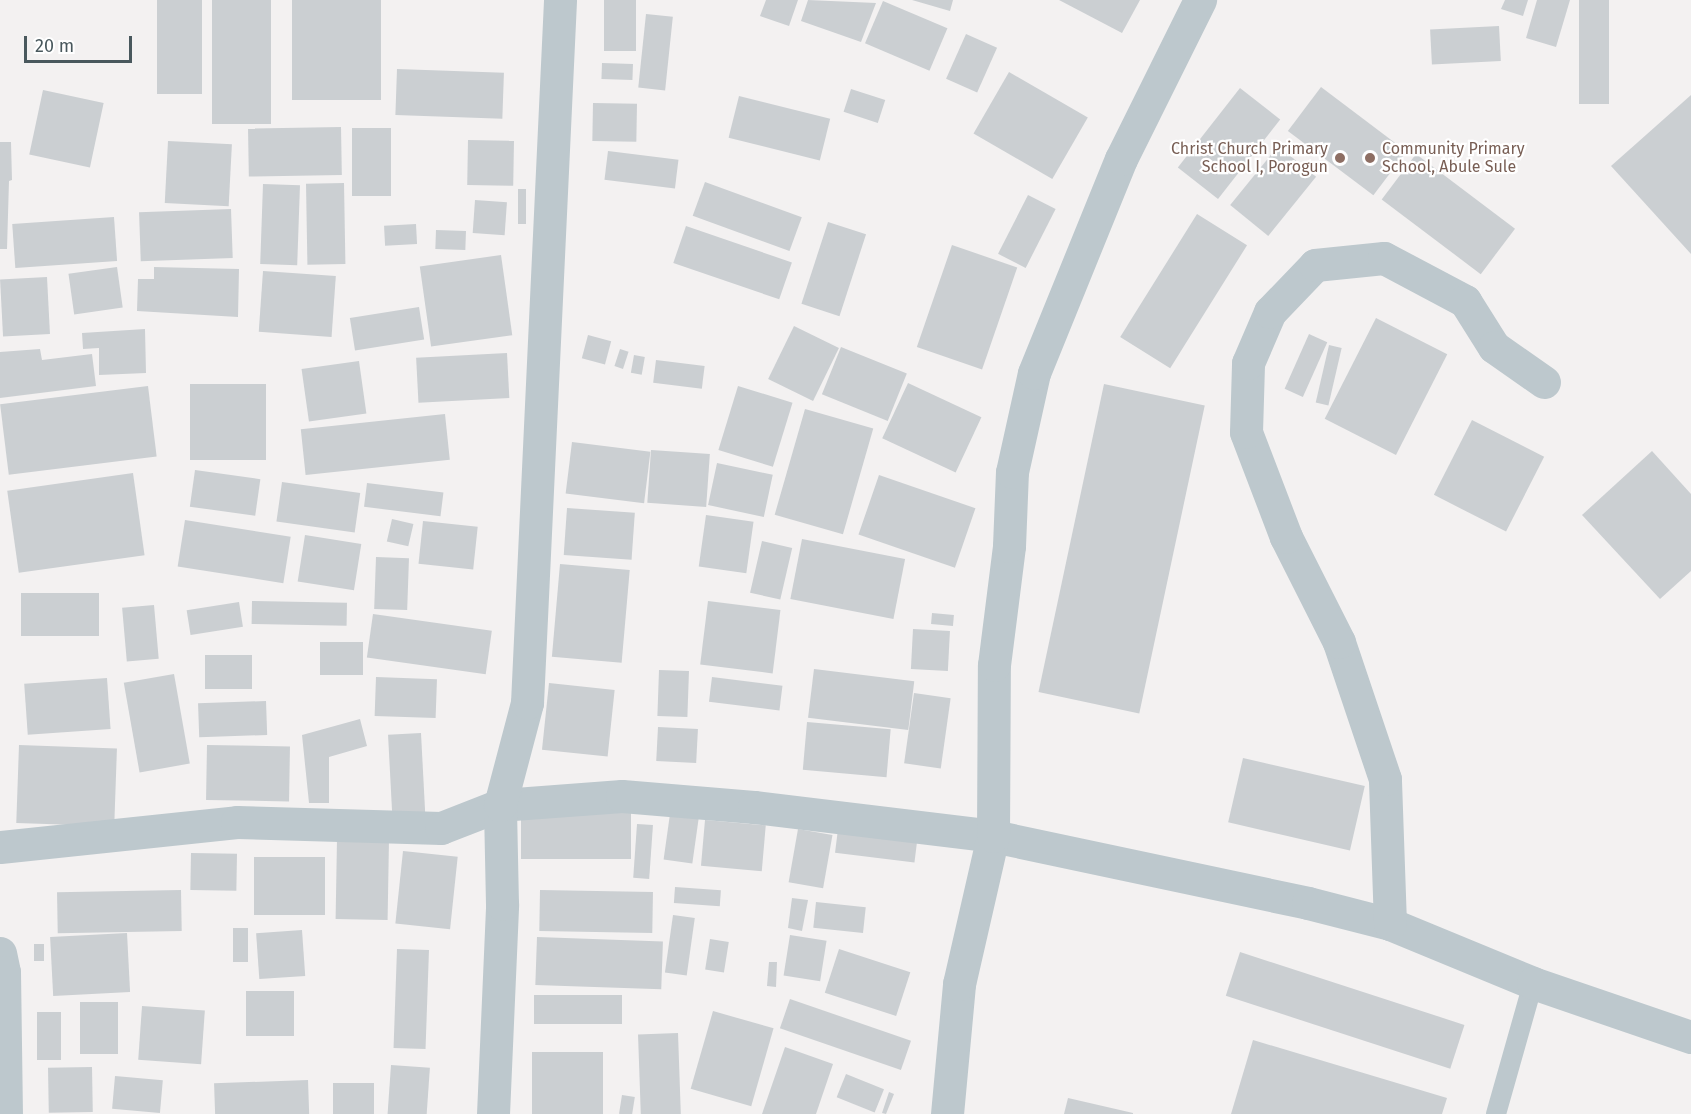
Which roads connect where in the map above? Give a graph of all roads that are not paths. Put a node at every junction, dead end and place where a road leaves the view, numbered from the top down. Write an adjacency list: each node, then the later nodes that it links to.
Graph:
1 (561, 0): 4 (street)
2 (1200, 0): 5 (street)
3 (1544, 382): 7 (street)
4 (500, 805): 5 (street); 6 (street); 12 (street)
5 (993, 836): 7 (street); 13 (street)
6 (0, 847)
7 (1390, 924): 9 (street)
8 (1, 966): 11 (street)
9 (1533, 983): 10 (street); 14 (lane)
10 (1691, 1037)
11 (6, 1114)
12 (493, 1114)
13 (947, 1114)
14 (1496, 1114)

